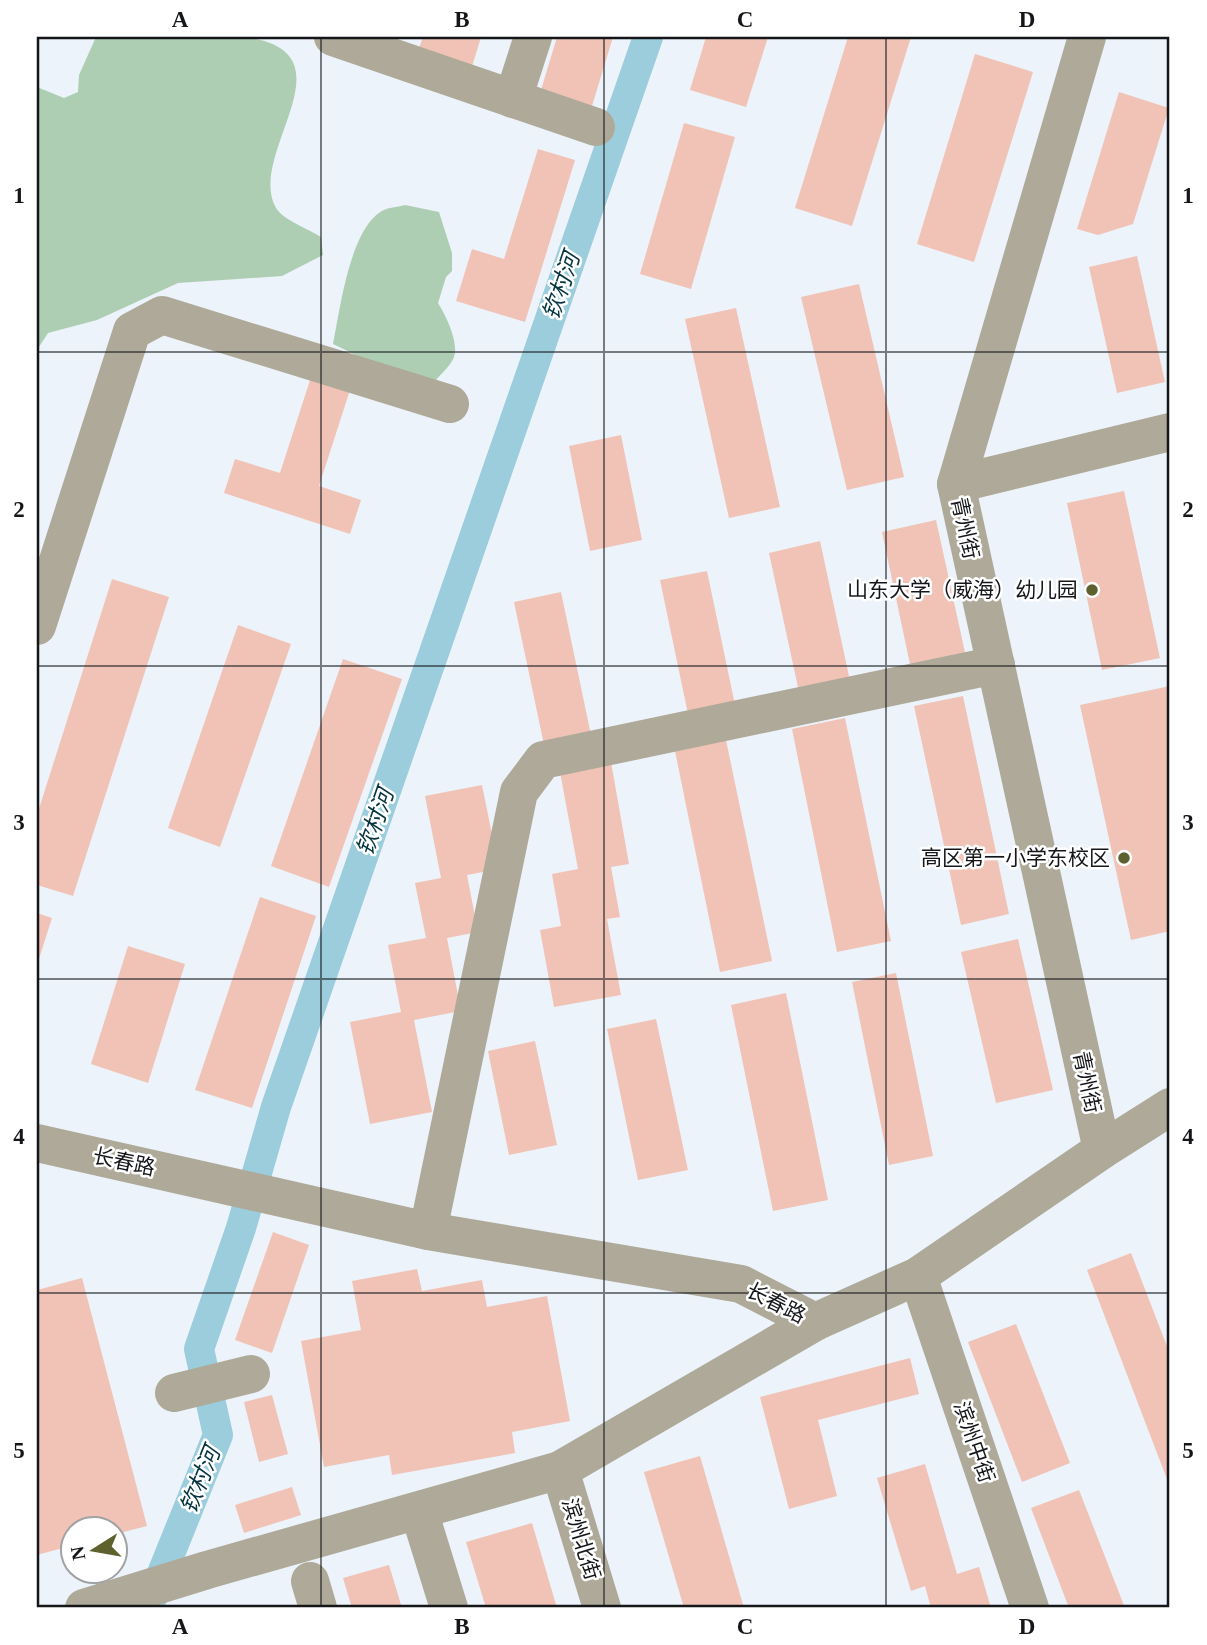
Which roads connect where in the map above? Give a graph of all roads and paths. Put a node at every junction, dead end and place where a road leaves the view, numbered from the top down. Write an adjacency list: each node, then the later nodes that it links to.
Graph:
1 (333, 37): 4 (street)
2 (533, 37): 5 (street)
3 (1087, 37): 9 (street, 青州街)
4 (397, 47): 5 (street)
5 (513, 99): 6 (street)
6 (596, 127)
7 (450, 404): 10 (street)
8 (1170, 432): 9 (street)
9 (956, 484): 12 (street, 青州街)
10 (47, 558): 11 (street)
11 (37, 626)
12 (996, 665): 15 (street, 青州街); 16 (street)
13 (1170, 1107): 15 (street, 长春路)
14 (37, 1143): 16 (street, 长春路)
15 (1102, 1150): 17 (street, 长春路)
16 (428, 1231): 18 (street, 长春路)
17 (918, 1276): 18 (street, 长春路); 26 (street, 滨州中街)
18 (815, 1322): 21 (street)
19 (251, 1374): 20 (street)
20 (174, 1393)
21 (560, 1470): 22 (street); 25 (street, 滨州北街)
22 (419, 1511): 23 (street); 24 (street)
23 (101, 1603)
24 (449, 1608)
25 (602, 1608)
26 (1030, 1608)

